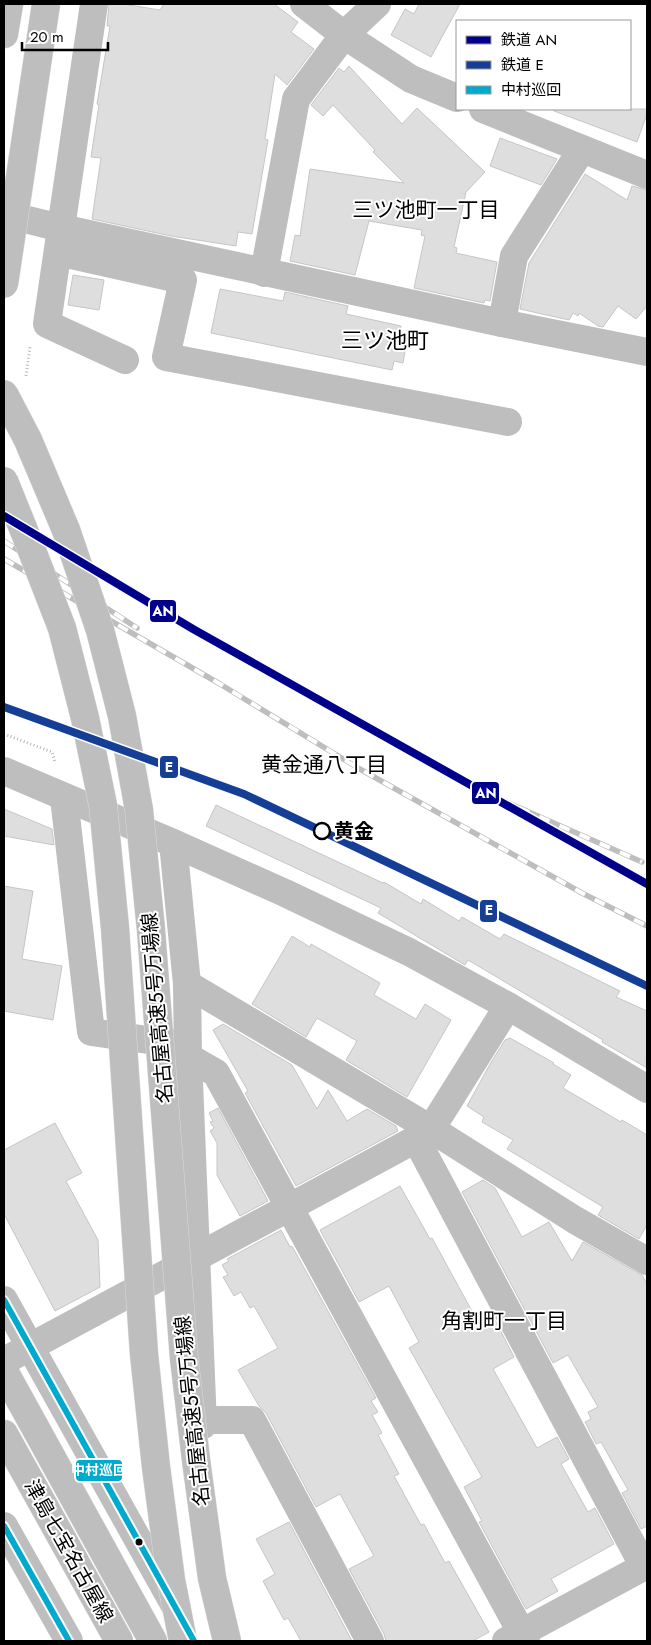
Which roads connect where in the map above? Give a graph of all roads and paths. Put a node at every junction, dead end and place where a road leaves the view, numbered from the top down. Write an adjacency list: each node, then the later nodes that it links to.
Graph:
1 (9, 4): 6 (main road)
2 (46, 4): 15 (main road, bridge)
3 (94, 4): 13 (main road)
4 (304, 4): 7 (main road)
5 (377, 4): 7 (main road)
6 (4, 34)
7 (344, 35): 8 (main road); 14 (main road)
8 (456, 98)
9 (485, 110): 10 (main road)
10 (582, 149): 11 (main road); 16 (main road)
11 (647, 175)
12 (4, 214): 13 (main road)
13 (59, 240): 14 (main road); 18 (main road); 20 (main road)
14 (264, 273): 16 (main road)
15 (4, 284)
16 (502, 323): 17 (main road)
17 (647, 352)
18 (125, 360)
19 (4, 394): 49 (main road, 名古屋高速5号万場線, bridge)
20 (508, 422)
21 (4, 481): 47 (main road, 名古屋高速5号万場線, bridge)
22 (4, 734): 23 (path)
23 (52, 752)
24 (4, 771): 25 (main road)
25 (64, 798): 26 (main road); 29 (main road)
26 (173, 842): 27 (main road); 28 (main road)
27 (187, 984): 29 (main road); 31 (main road)
28 (508, 1006): 30 (main road); 31 (main road)
29 (188, 1051): 32 (main road); 33 (main road)
30 (647, 1089)
31 (424, 1134): 32 (main road); 34 (main road); 42 (main road)
32 (290, 1206): 33 (main road); 43 (main road)
33 (195, 1257): 36 (main road); 39 (main road)
34 (647, 1262)
35 (4, 1300): 36 (main road)
36 (30, 1346): 37 (main road); 48 (main road)
37 (4, 1361)
38 (4, 1371): 46 (main road, 津島七宝名古屋線)
39 (203, 1420): 50 (main road); 51 (main road)
40 (4, 1434): 45 (main road, 津島七宝名古屋線)
41 (4, 1526): 44 (main road)
42 (645, 1570): 43 (main road)
43 (517, 1638)
44 (69, 1641)
45 (119, 1641)
46 (152, 1641)
47 (183, 1641)
48 (194, 1641)
49 (227, 1641)
50 (235, 1641)
51 (370, 1641)

